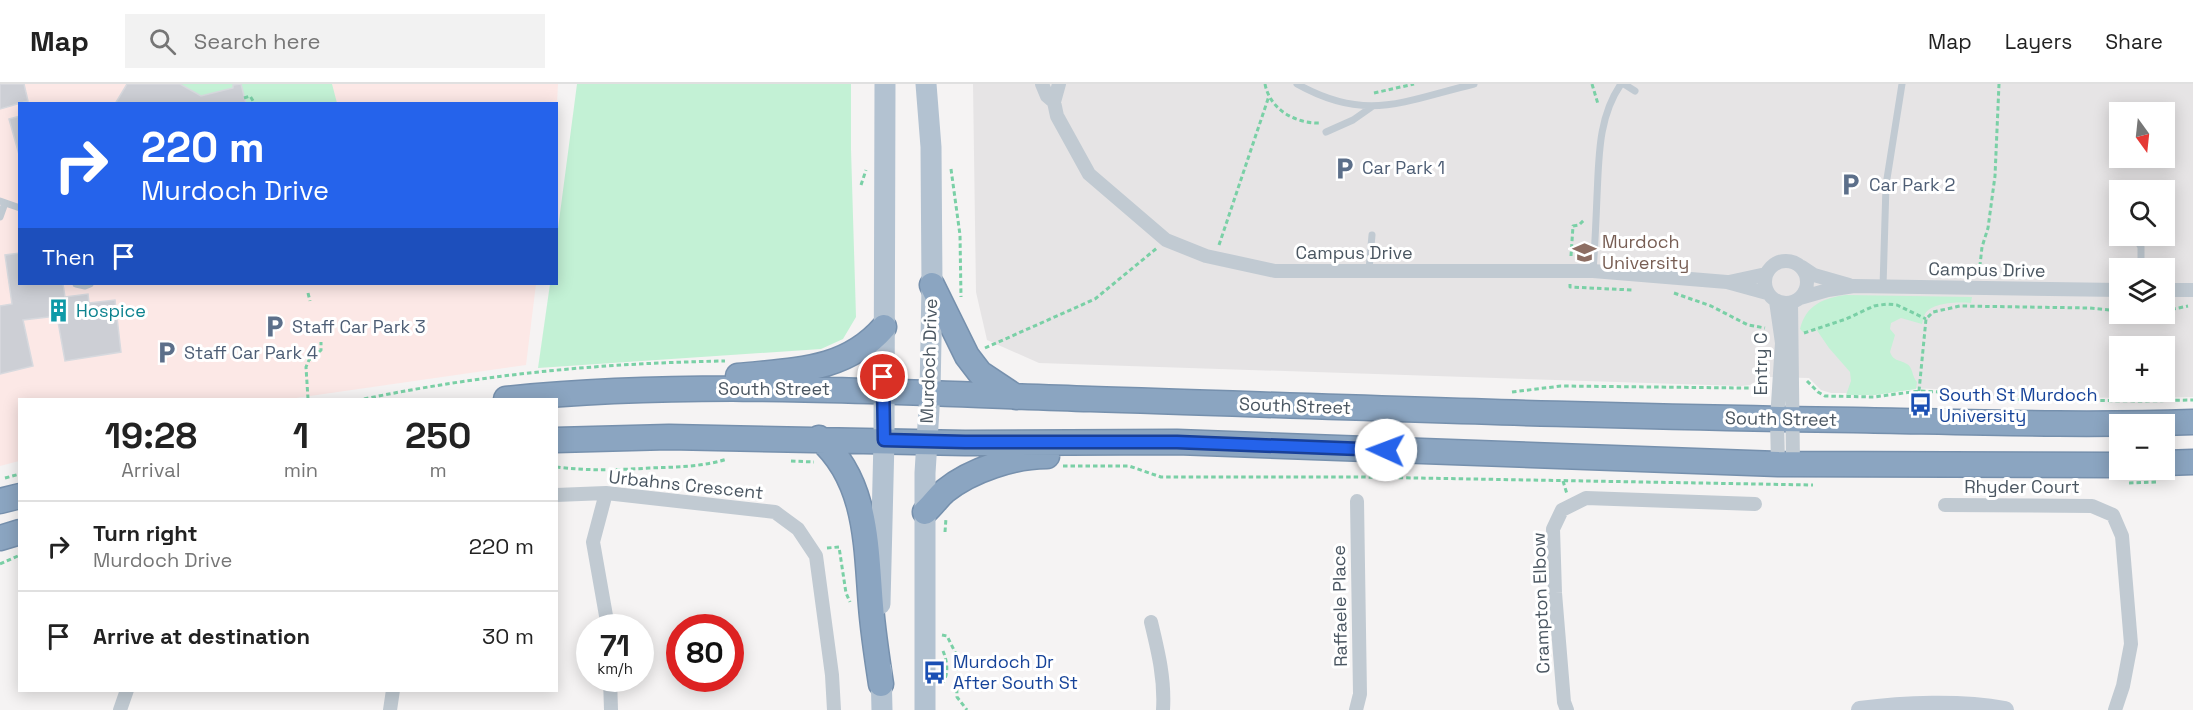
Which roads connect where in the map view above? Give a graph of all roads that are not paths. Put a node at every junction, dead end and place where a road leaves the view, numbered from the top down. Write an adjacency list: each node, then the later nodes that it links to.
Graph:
1 (885, 84): 31 (main road)
2 (926, 84): 23 (main road, Murdoch Drive)
3 (1042, 84): 10 (street, Campus Drive)
4 (1059, 84): 10 (street)
5 (1297, 84): 11 (lane)
6 (1474, 84): 11 (lane)
7 (1622, 84): 9 (lane); 20 (lane)
8 (1902, 84): 25 (lane)
9 (1635, 91)
10 (1054, 102): 19 (street, Campus Drive)
11 (1373, 106): 12 (lane)
12 (1326, 132)
13 (0, 195): 14 (lane)
14 (3, 202): 15 (lane); 16 (lane)
15 (18, 207)
16 (0, 217)
17 (1372, 235): 19 (lane)
18 (1802, 267): 21 (street, Campus Drive); 24 (street, Campus Drive); 30 (street)
19 (1368, 270): 20 (street, Campus Drive)
20 (1593, 271): 22 (street, Campus Drive)
21 (1766, 274): 22 (street, Campus Drive); 29 (street)
22 (1727, 282): 29 (street, Campus Drive)
23 (932, 285): 35 (main road, Murdoch Drive); 36 (highway)
24 (1854, 286): 25 (street, Campus Drive); 30 (street, Campus Drive)
25 (1883, 287): 26 (street, Campus Drive)
26 (2109, 290)
27 (2175, 290): 28 (street)
28 (2193, 290)
29 (1772, 297): 30 (street, Campus Drive); 32 (street, Entry C)
30 (1795, 300): 32 (street, Entry C)
31 (884, 327): 33 (main road); 34 (highway)
32 (1795, 378): 38 (street, Entry C)
33 (882, 391): 34 (highway, South Street); 35 (highway, South Street); 42 (main road)
34 (578, 392): 37 (highway, South Street)
35 (930, 393): 36 (highway, South Street); 43 (main road, Murdoch Drive)
36 (1016, 397): 38 (highway, South Street)
37 (516, 398)
38 (1785, 419): 39 (highway, South Street); 46 (street, Entry C)
39 (2193, 422)
40 (819, 438): 41 (highway); 42 (highway); 61 (highway)
41 (558, 440)
42 (884, 440): 43 (highway); 61 (main road)
43 (927, 441): 44 (highway); 56 (main road, Murdoch Drive)
44 (1177, 442): 46 (highway); 56 (highway)
45 (2193, 462): 47 (highway)
46 (1786, 464): 48 (highway)
47 (2175, 468)
48 (2109, 474)
49 (606, 493): 50 (street, Urbahns Crescent); 59 (street); 69 (street, Urbahns Crescent)
50 (558, 495)
51 (18, 496): 52 (highway)
52 (0, 501)
53 (1357, 501): 73 (street, Raffaele Place)
54 (1755, 504): 74 (street, Crampton Elbow)
55 (1945, 505): 77 (street, Rhyder Court)
56 (936, 513): 71 (main road, Murdoch Drive)
57 (18, 532): 58 (highway)
58 (0, 537)
59 (606, 614)
60 (1151, 622): 72 (street)
61 (881, 684): 70 (main road)
62 (126, 692): 66 (street)
63 (393, 692): 67 (street)
64 (610, 692): 68 (street)
65 (1886, 708): 75 (street); 76 (street)
66 (120, 710)
67 (390, 710)
68 (611, 710)
69 (834, 710)
70 (882, 710)
71 (925, 710)
72 (1163, 710)
73 (1356, 710)
74 (1567, 710)
75 (1860, 710)
76 (2005, 710)
77 (2115, 710)

